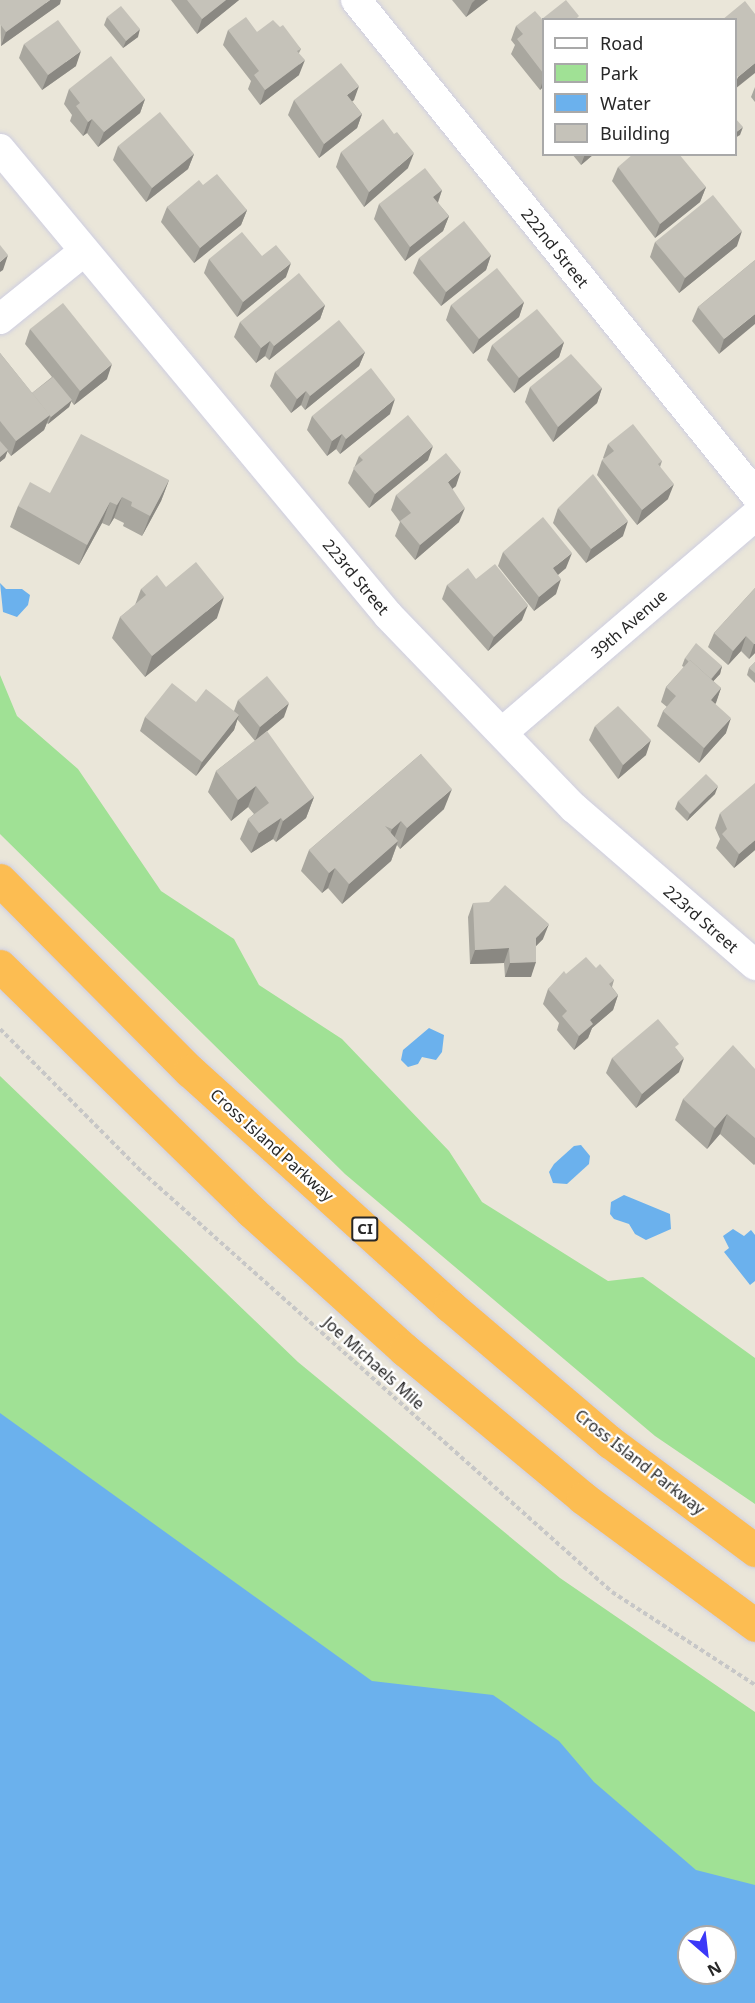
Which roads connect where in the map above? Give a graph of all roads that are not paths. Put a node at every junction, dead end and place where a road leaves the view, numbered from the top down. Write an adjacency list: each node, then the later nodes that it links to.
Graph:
1 (356, 0): 5 (street, 222nd Street)
2 (0, 149): 3 (street, 223rd Street)
3 (83, 252): 4 (street); 7 (street, 223rd Street)
4 (0, 319)
5 (755, 494)
6 (755, 516): 7 (street, 39th Avenue)
7 (504, 731): 9 (street, 223rd Street)
8 (0, 880): 11 (highway, Cross Island Parkway / CI)
9 (755, 965)
10 (0, 966): 12 (highway)
11 (755, 1550)
12 (755, 1625)

